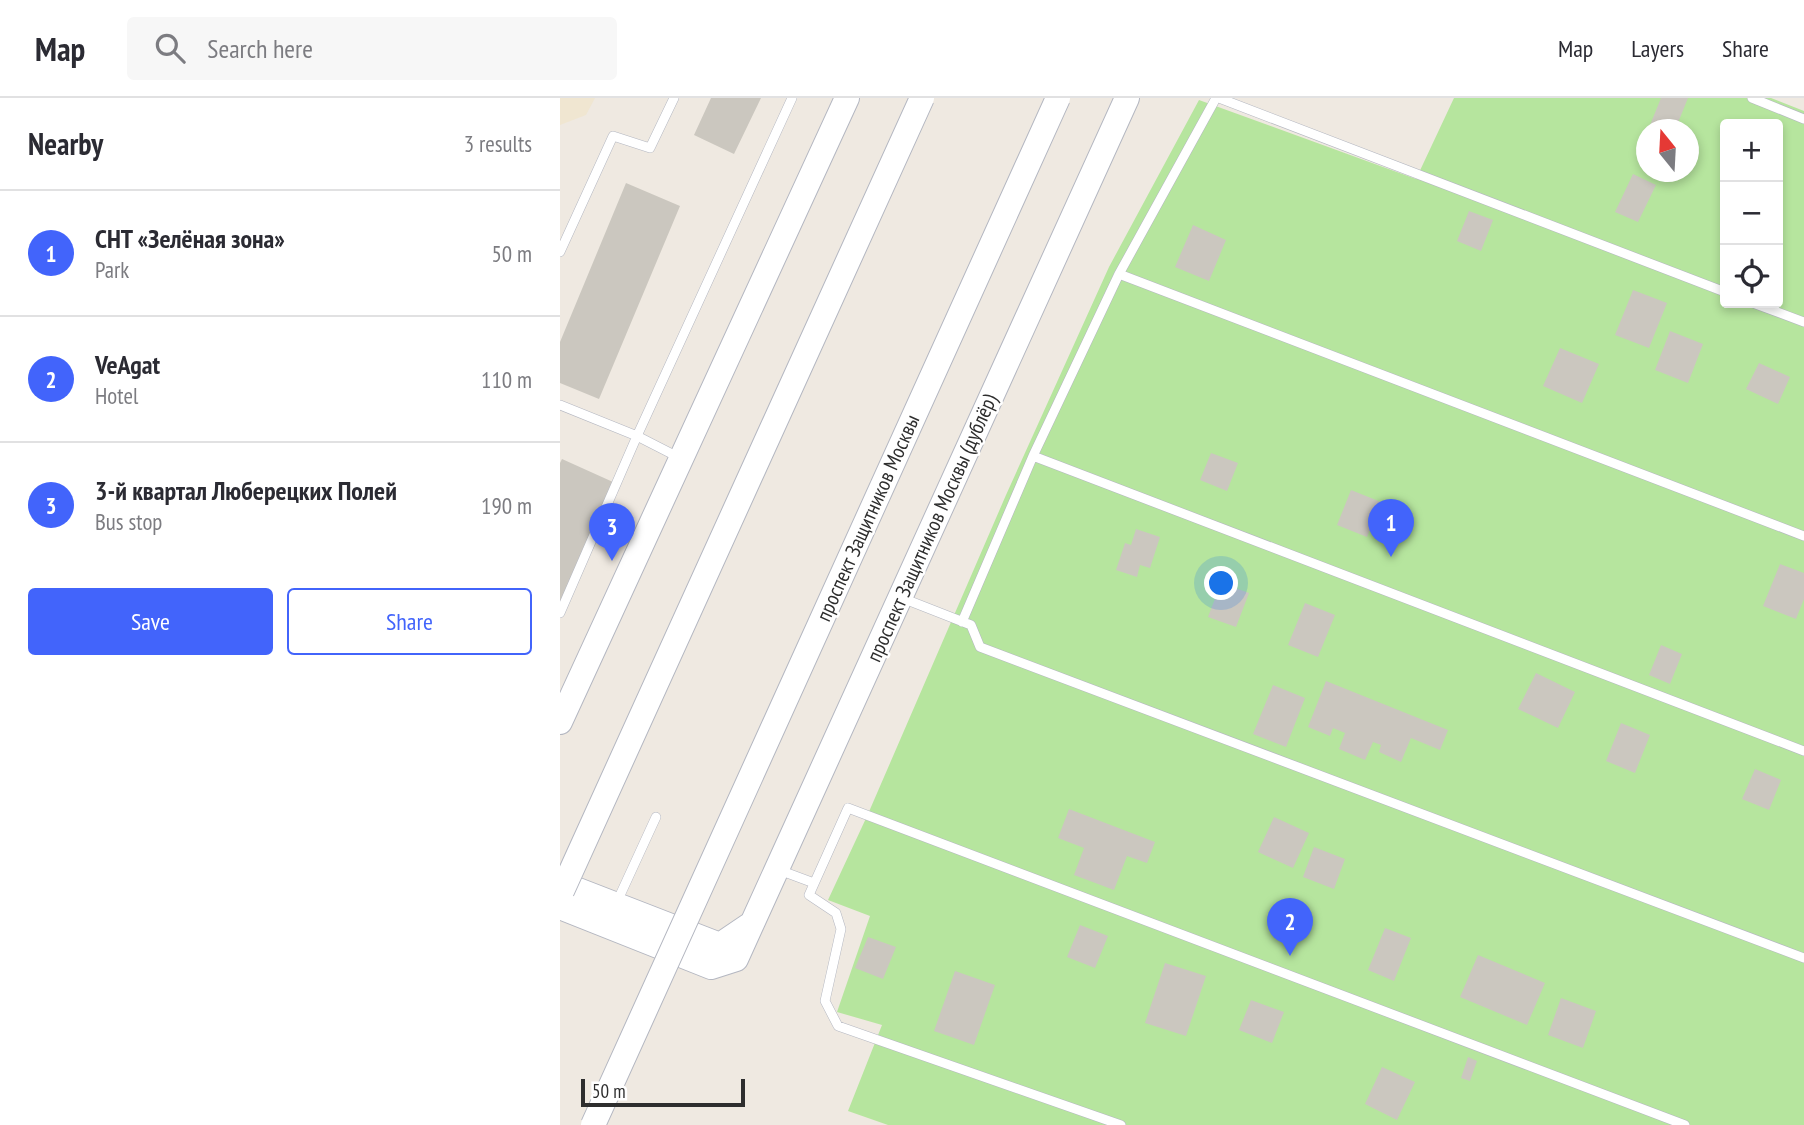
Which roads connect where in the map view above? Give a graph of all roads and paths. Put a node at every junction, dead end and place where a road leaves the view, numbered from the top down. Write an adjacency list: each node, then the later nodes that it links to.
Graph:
1 (674, 98): 10 (lane)
2 (792, 98): 16 (lane)
3 (847, 98): 18 (street)
4 (922, 98): 28 (street, bridge)
5 (1058, 98): 32 (street, проспект Защитников Москвы, bridge)
6 (1127, 98): 20 (street, проспект Защитников Москвы (дублёр))
7 (1217, 98): 11 (lane); 12 (lane)
8 (1752, 98): 9 (lane)
9 (1804, 119)
10 (560, 252)
11 (1119, 274): 17 (lane); 19 (lane)
12 (1720, 290)
13 (1766, 308): 14 (lane)
14 (1804, 322)
15 (560, 405): 16 (lane)
16 (637, 436): 18 (lane); 21 (lane)
17 (1033, 456): 22 (lane); 24 (lane)
18 (680, 458): 23 (street)
19 (1804, 536)
20 (900, 598): 22 (lane); 26 (street, проспект Защитников Москвы (дублёр))
21 (560, 613)
22 (962, 622): 31 (lane)
23 (560, 722)
24 (1804, 751)
25 (656, 817): 29 (lane)
26 (777, 869): 27 (lane); 30 (street, проспект Защитников Москвы (дублёр))
27 (814, 883): 33 (lane); 34 (lane)
28 (561, 894): 29 (street); 30 (street, проспект Защитников Москвы (дублёр))
29 (616, 904): 30 (street)
30 (753, 922)
31 (1804, 958)
32 (593, 1125)
33 (1121, 1125)
34 (1685, 1125)

